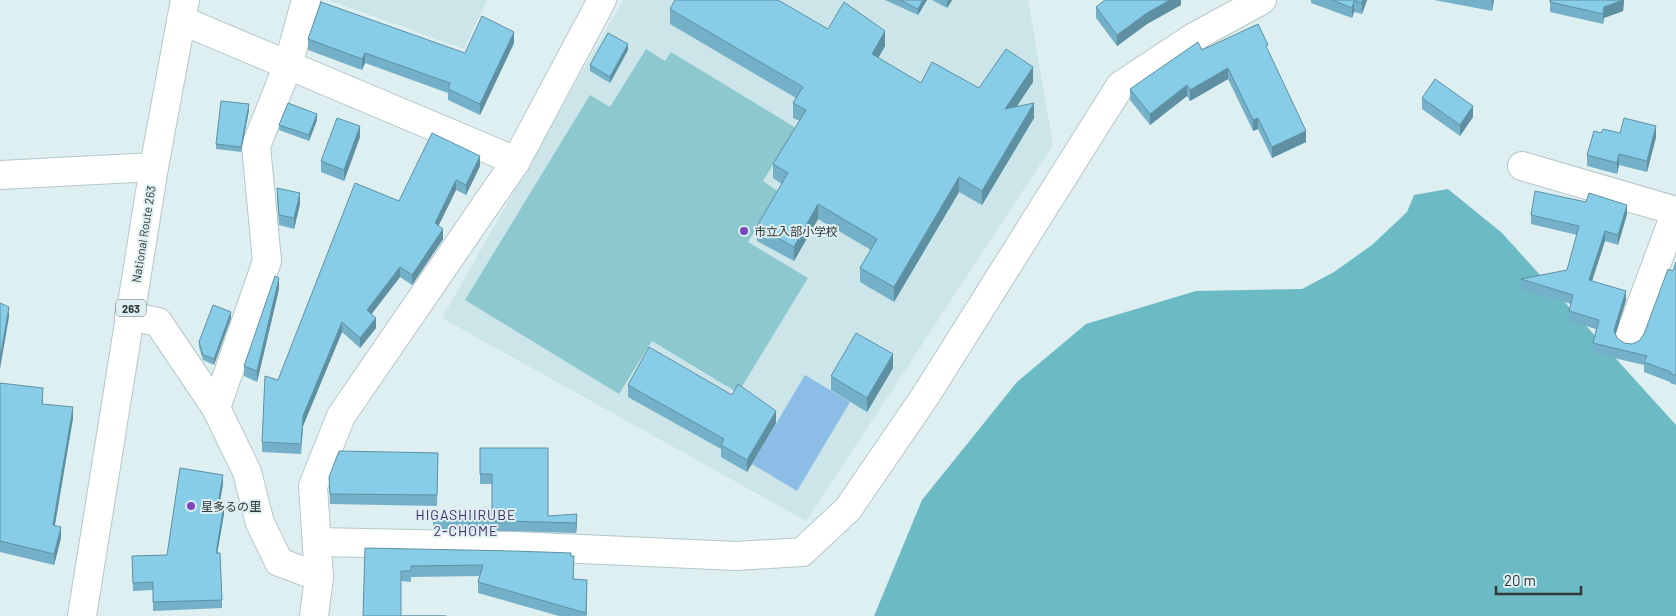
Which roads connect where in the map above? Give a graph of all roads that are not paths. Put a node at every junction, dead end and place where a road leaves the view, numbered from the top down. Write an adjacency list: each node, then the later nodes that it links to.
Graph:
1 (306, 0): 5 (main road)
2 (602, 0): 6 (main road)
3 (1262, 0): 14 (main road)
4 (183, 10): 5 (main road); 7 (main road, National Route 263 / 263)
5 (288, 65): 6 (main road); 13 (main road)
6 (516, 161): 14 (main road)
7 (154, 166): 9 (main road); 11 (main road, National Route 263 / 263)
8 (1522, 166): 10 (main road)
9 (0, 175)
10 (1676, 211): 12 (main road)
11 (130, 316): 13 (main road); 16 (main road, National Route 263 / 263)
12 (1629, 338)
13 (216, 408): 15 (main road)
14 (317, 542): 15 (main road)
15 (319, 577): 17 (main road)
16 (82, 616)
17 (314, 616)

